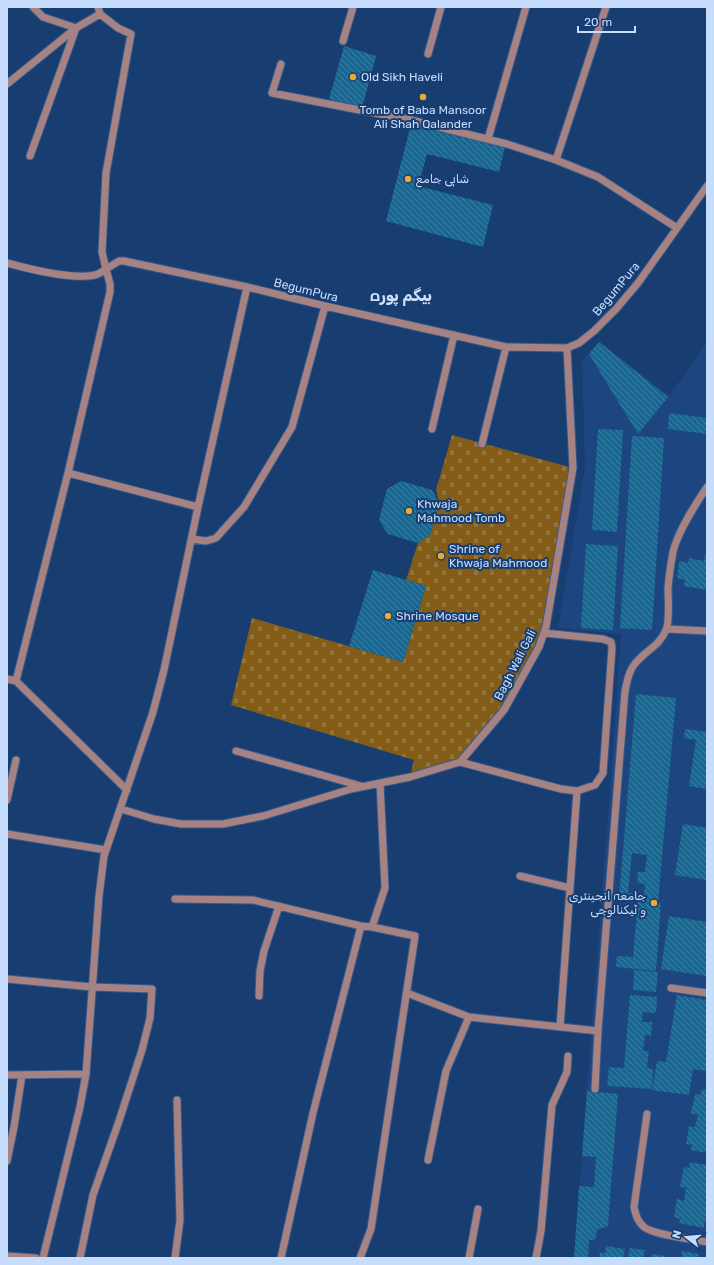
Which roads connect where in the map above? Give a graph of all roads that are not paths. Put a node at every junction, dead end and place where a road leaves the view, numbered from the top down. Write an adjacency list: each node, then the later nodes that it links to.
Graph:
1 (33, 7): 7 (street)
2 (353, 7): 8 (street)
3 (441, 7): 9 (street)
4 (526, 7): 12 (street)
5 (606, 7): 14 (street)
6 (99, 11): 7 (street); 18 (street)
7 (76, 28): 11 (street); 13 (street)
8 (343, 41)
9 (428, 54)
10 (281, 64): 12 (street)
11 (7, 84)
12 (488, 139): 14 (street)
13 (30, 156)
14 (556, 160): 16 (street)
15 (707, 186): 16 (street, BegumPura)
16 (677, 228): 23 (street, BegumPura)
17 (7, 263): 18 (street, BegumPura)
18 (106, 269): 19 (street, BegumPura); 26 (street)
19 (247, 287): 20 (street, BegumPura); 28 (street)
20 (324, 306): 21 (street, BegumPura); 29 (street)
21 (454, 335): 22 (street, BegumPura); 24 (street)
22 (506, 347): 23 (street, BegumPura); 25 (street)
23 (567, 348): 32 (street, Bagh Wali Gali)
24 (432, 429)
25 (482, 444)
26 (68, 473): 28 (street); 34 (street)
27 (707, 487): 30 (street)
28 (198, 508): 29 (street)
29 (192, 539): 40 (street)
30 (667, 628): 31 (street); 60 (street)
31 (707, 631)
32 (544, 633): 37 (street, Bagh Wali Gali); 41 (street)
33 (7, 679): 34 (street)
34 (16, 681): 40 (street)
35 (236, 751): 39 (street)
36 (16, 760): 42 (street)
37 (460, 762): 38 (street); 41 (street)
38 (380, 783): 39 (street); 51 (street)
39 (362, 786): 43 (street)
40 (127, 790): 43 (street)
41 (577, 791): 47 (street)
42 (7, 800)
43 (121, 809): 45 (street)
44 (7, 834): 45 (street)
45 (106, 850): 53 (street)
46 (520, 876): 47 (street)
47 (570, 888): 59 (street)
48 (175, 899): 49 (street)
49 (279, 906): 50 (street); 57 (street)
50 (361, 926): 51 (street); 77 (street)
51 (372, 927): 55 (street)
52 (7, 980): 53 (street)
53 (92, 987): 62 (street); 75 (street)
54 (671, 988): 56 (street)
55 (407, 993): 58 (street); 78 (street)
56 (707, 993)
57 (259, 996)
58 (469, 1017): 59 (street); 68 (street)
59 (560, 1027): 60 (street)
60 (598, 1031): 65 (street)
61 (568, 1056): 80 (street)
62 (86, 1074): 64 (street); 74 (street)
63 (7, 1075): 64 (street)
64 (22, 1075): 69 (street)
65 (595, 1089)
66 (177, 1100): 76 (street)
67 (647, 1114): 71 (street)
68 (428, 1160)
69 (7, 1161)
70 (478, 1209): 79 (street)
71 (707, 1242)
72 (7, 1256): 73 (street)
73 (36, 1258)
74 (43, 1258)
75 (80, 1258)
76 (174, 1258)
77 (281, 1258)
78 (360, 1258)
79 (469, 1258)
80 (536, 1258)

